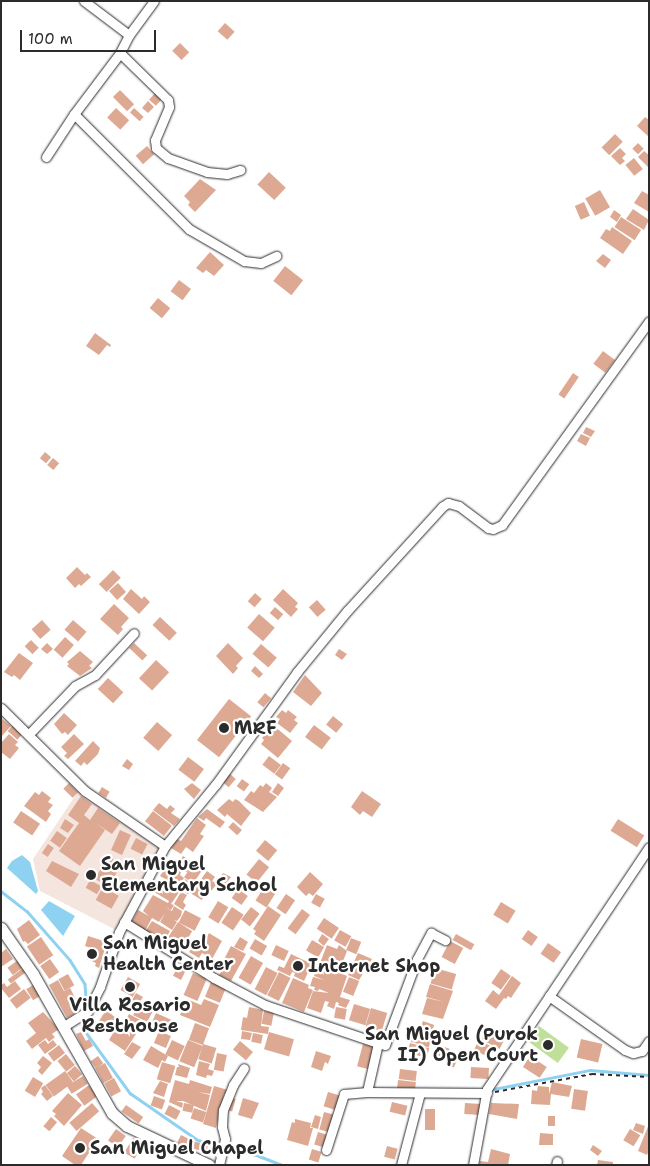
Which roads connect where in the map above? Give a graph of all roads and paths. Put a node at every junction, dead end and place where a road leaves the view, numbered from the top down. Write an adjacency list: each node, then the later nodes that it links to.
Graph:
1 (84, 1): 3 (street)
2 (154, 1): 3 (street)
3 (129, 35): 4 (street)
4 (120, 53): 5 (street); 7 (street)
5 (74, 114): 6 (street); 8 (street)
6 (46, 157)
7 (240, 170)
8 (276, 256)
9 (649, 321): 13 (street)
10 (134, 632): 12 (street)
11 (1, 708): 12 (street)
12 (29, 734): 13 (street)
13 (165, 846): 15 (street)
14 (649, 848): 18 (street)
15 (124, 922): 19 (street); 21 (street)
16 (1, 928): 19 (street)
17 (445, 940): 21 (street)
18 (548, 996): 20 (street); 26 (street)
19 (64, 1026): 28 (street)
20 (649, 1041)
21 (378, 1043): 24 (street)
22 (244, 1068): 29 (street)
23 (649, 1077): 26 (path)
24 (367, 1092): 25 (street); 27 (street)
25 (420, 1093): 26 (street); 30 (street)
26 (487, 1093): 31 (street)
27 (326, 1150)
28 (209, 1165)
29 (218, 1165)
30 (401, 1165)
31 (473, 1165)

